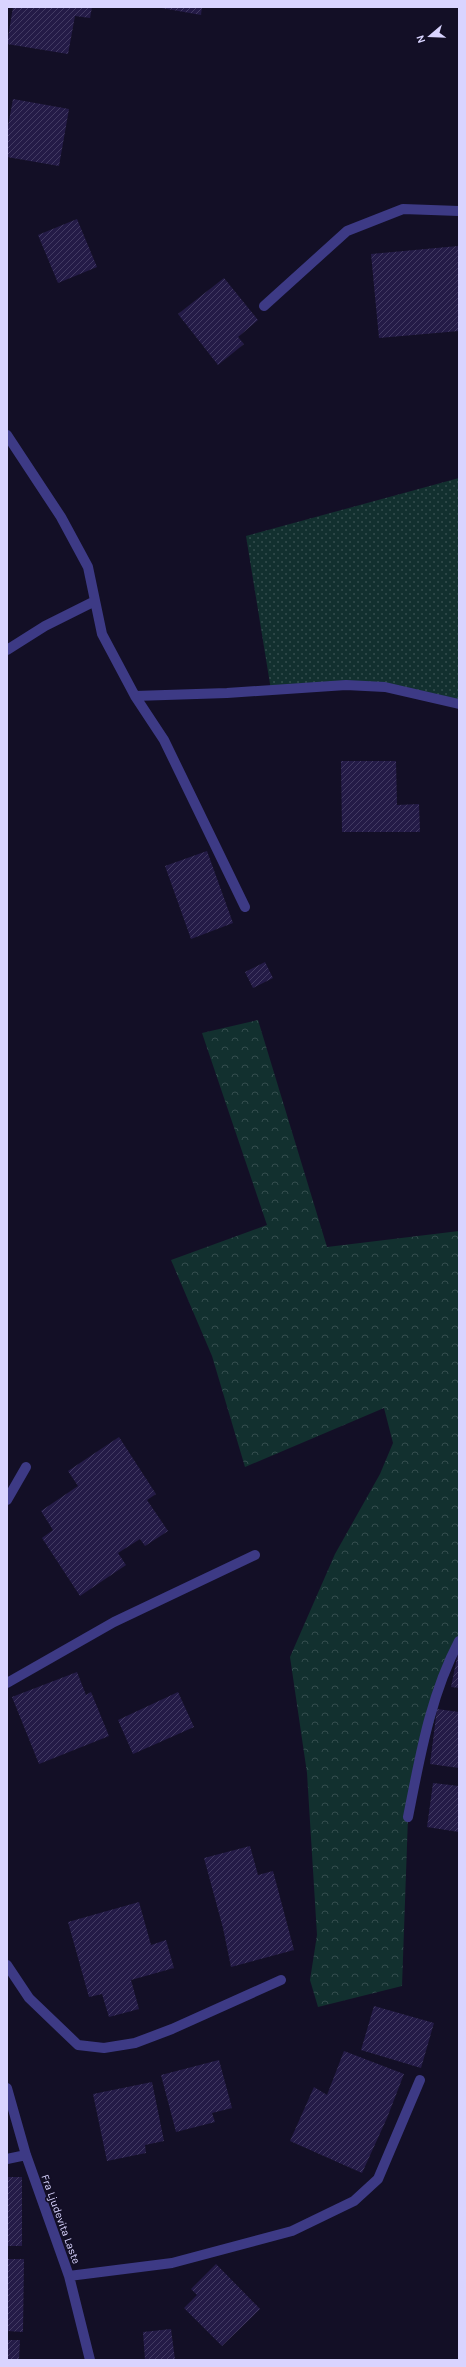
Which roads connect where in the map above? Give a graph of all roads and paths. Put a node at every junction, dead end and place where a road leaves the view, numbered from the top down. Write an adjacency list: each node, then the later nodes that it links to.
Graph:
1 (459, 211): 2 (street)
2 (264, 306)
3 (7, 435): 4 (street)
4 (95, 601): 5 (street); 6 (street)
5 (7, 650)
6 (135, 696): 7 (street); 8 (street)
7 (459, 704)
8 (245, 907)
9 (26, 1467): 10 (street)
10 (7, 1500)
11 (255, 1555): 13 (street)
12 (459, 1641): 14 (street)
13 (7, 1683)
14 (408, 1817)
15 (7, 1965): 16 (street)
16 (281, 1980)
17 (420, 2080): 21 (street)
18 (7, 2088): 19 (street, Fra Ljudevita Laste)
19 (26, 2155): 20 (street); 21 (street, Fra Ljudevita Laste)
20 (7, 2159)
21 (69, 2276): 22 (street, Fra Ljudevita Laste)
22 (90, 2360)

